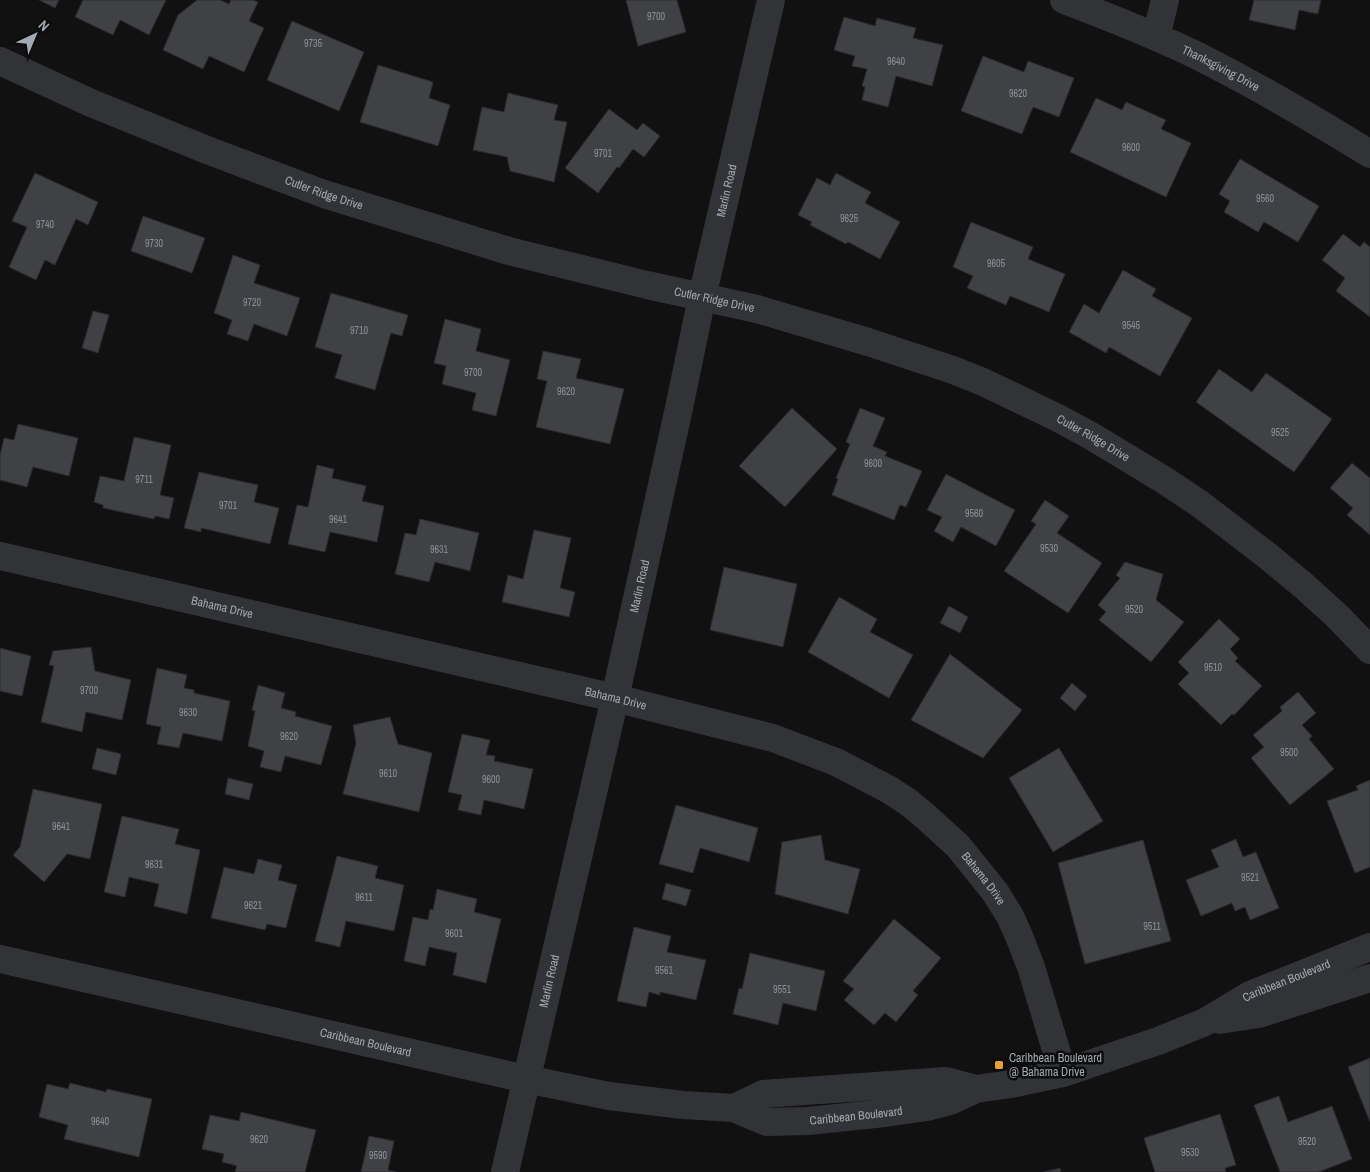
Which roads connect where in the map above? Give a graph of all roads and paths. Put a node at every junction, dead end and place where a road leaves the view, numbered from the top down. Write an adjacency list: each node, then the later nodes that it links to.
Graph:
1 (771, 0): 7 (street, Marlin Road)
2 (1064, 0): 4 (street, Thanksgiving Drive)
3 (1164, 0): 4 (street)
4 (1156, 37): 6 (street, Thanksgiving Drive)
5 (0, 61): 7 (street, Cutler Ridge Drive)
6 (1370, 154)
7 (702, 297): 9 (street, Cutler Ridge Drive); 10 (street, Marlin Road)
8 (0, 556): 10 (street, Bahama Drive)
9 (1370, 650)
10 (615, 698): 15 (street, Bahama Drive); 16 (street, Marlin Road)
11 (1370, 947): 14 (street, Caribbean Boulevard)
12 (0, 959): 16 (street, Caribbean Boulevard)
13 (1370, 978): 14 (street, Caribbean Boulevard)
14 (1205, 1022): 15 (street, Caribbean Boulevard)
15 (1063, 1073): 16 (street, Caribbean Boulevard)
16 (526, 1079): 17 (street, Marlin Road)
17 (505, 1172)

